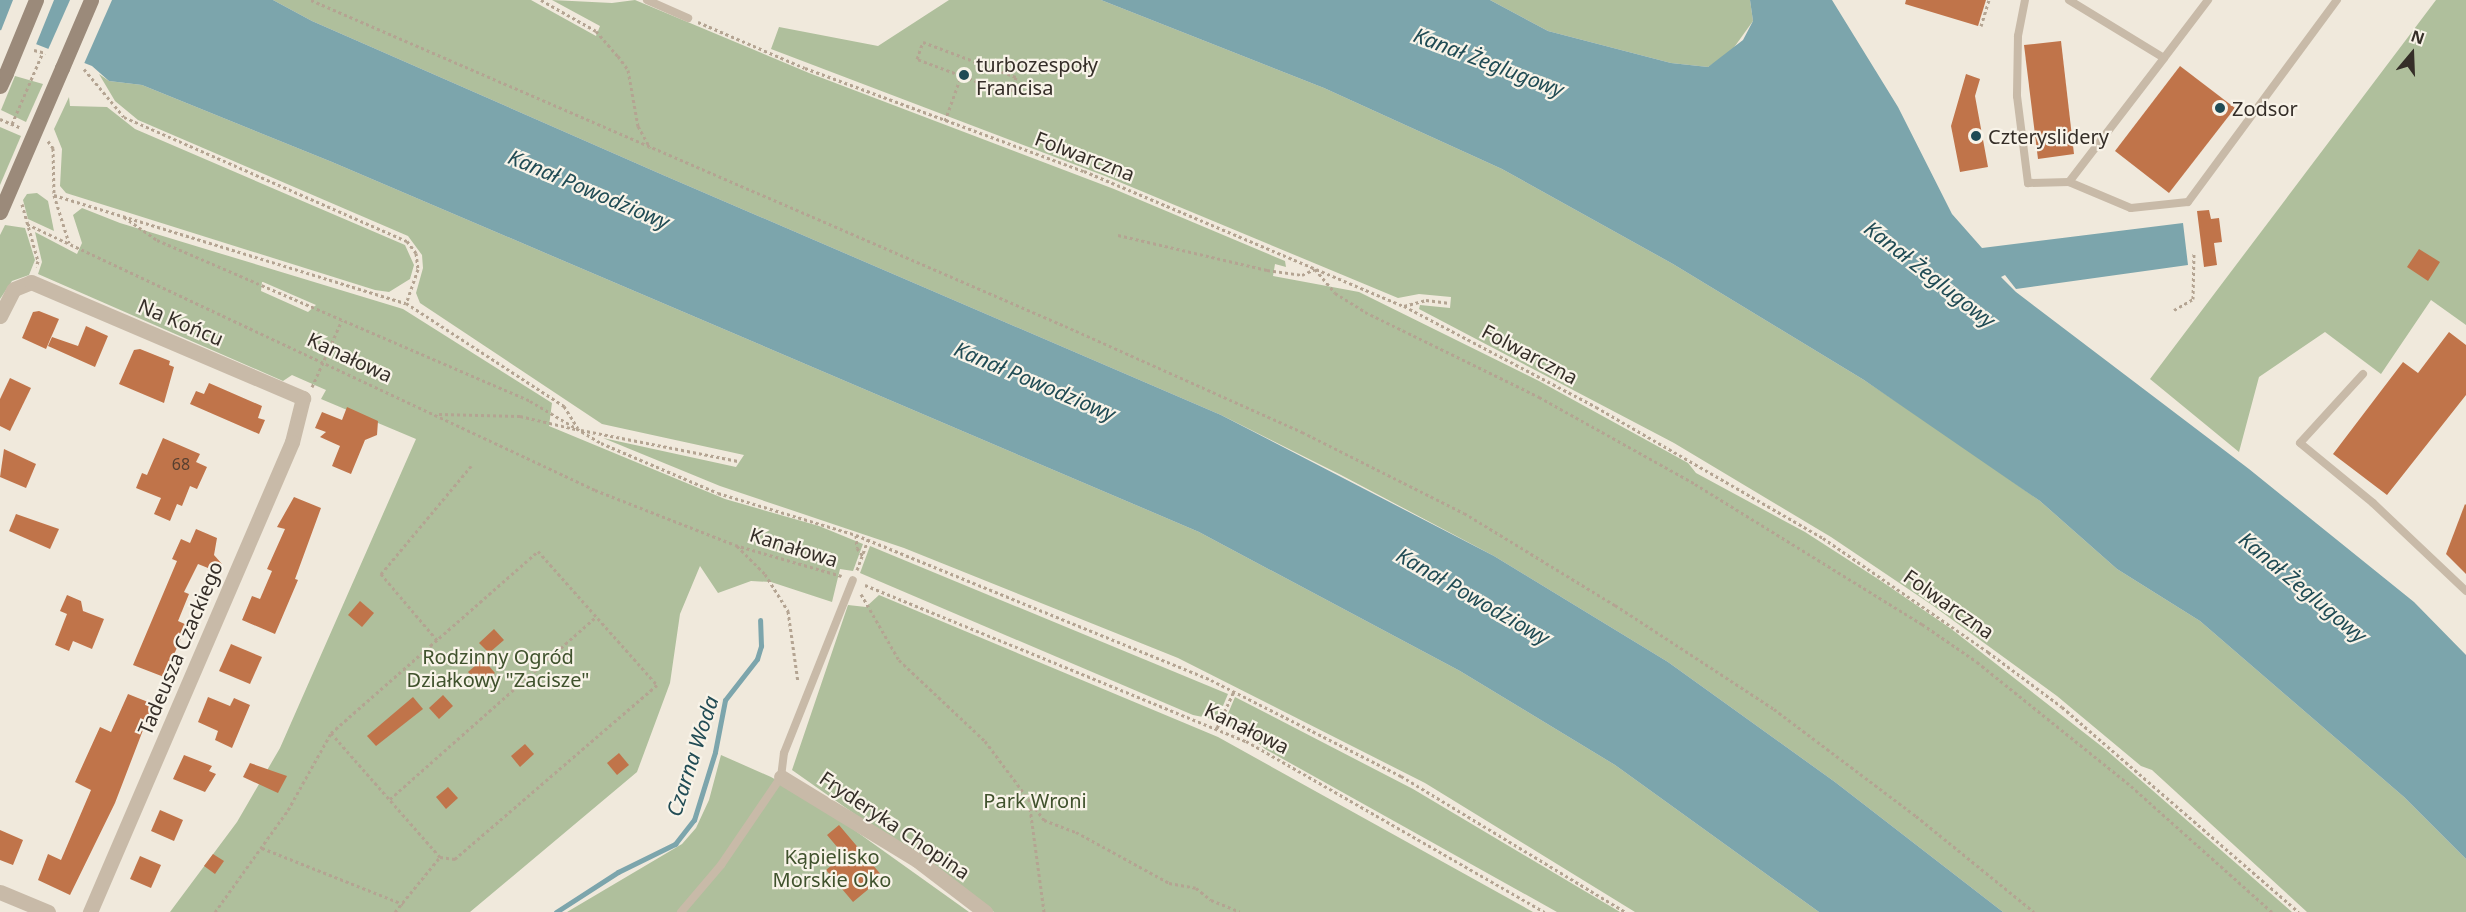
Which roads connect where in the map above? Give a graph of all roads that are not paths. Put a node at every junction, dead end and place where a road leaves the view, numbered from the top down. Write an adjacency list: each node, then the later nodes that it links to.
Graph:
1 (36, 0): 10 (main road, bridge)
2 (91, 0): 12 (main road, bridge)
3 (647, 0): 8 (lane)
4 (2025, 0): 11 (lane)
5 (2069, 0): 9 (lane)
6 (2208, 0): 9 (lane)
7 (2337, 0): 11 (lane)
8 (688, 18)
9 (2164, 58): 11 (lane)
10 (3, 79)
11 (2069, 182)
12 (0, 212)
13 (0, 316): 15 (street, Na Końcu)
14 (2363, 374): 17 (lane)
15 (303, 398): 21 (street, Tadeusza Czackiego)
16 (853, 580): 18 (lane)
17 (2466, 591)
18 (781, 777): 22 (lane); 23 (street, Fryderyka Chopina)
19 (0, 892): 20 (street)
20 (48, 912)
21 (90, 912)
22 (681, 912)
23 (985, 912)

